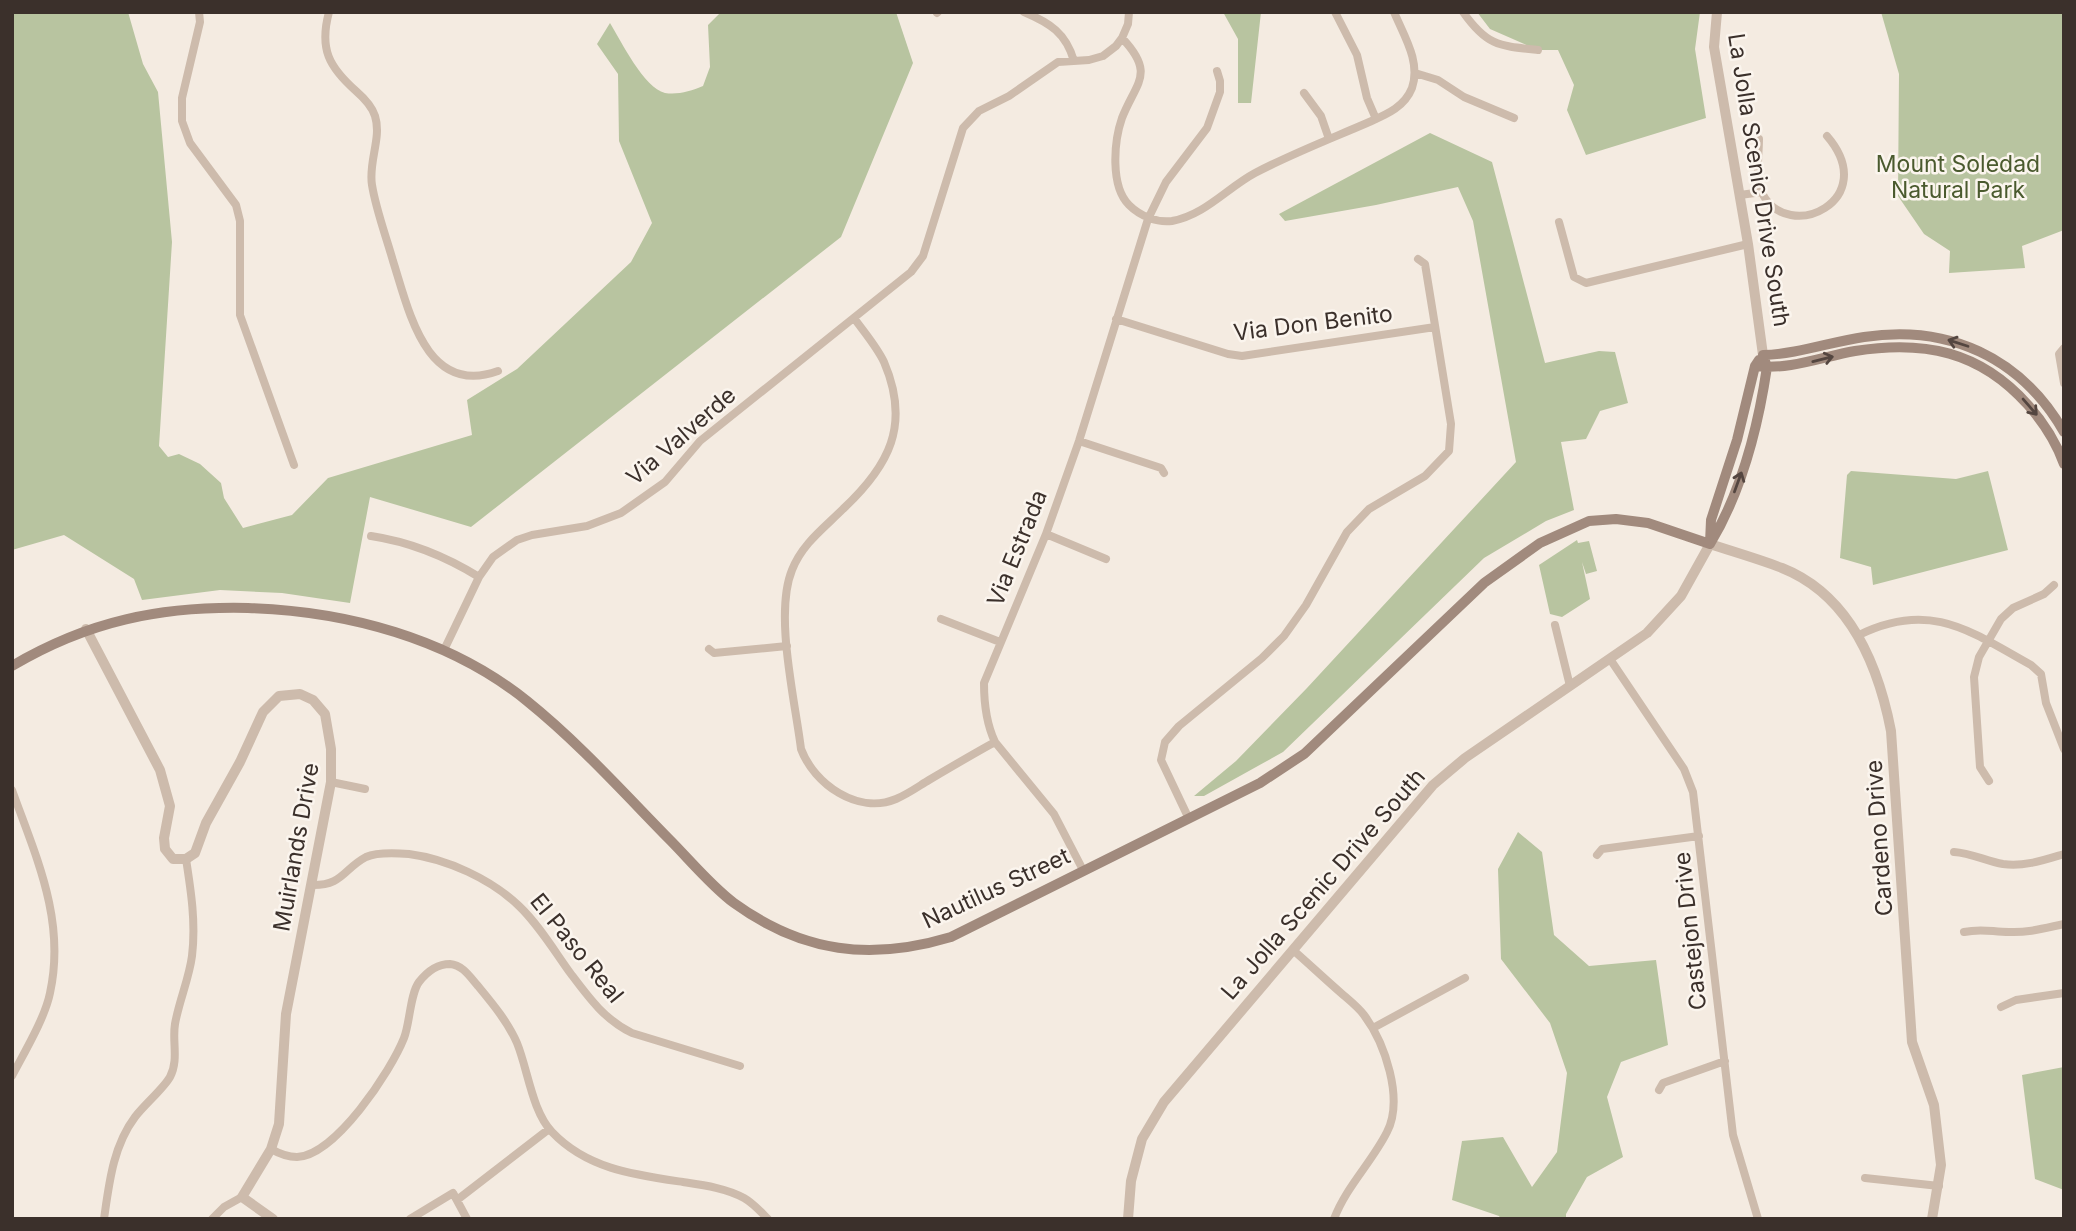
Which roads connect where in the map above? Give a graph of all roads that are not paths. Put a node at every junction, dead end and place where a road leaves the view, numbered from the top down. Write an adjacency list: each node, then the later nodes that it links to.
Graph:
1 (200, 12): 37 (street)
2 (329, 12): 32 (street)
3 (1024, 12): 11 (street)
4 (1129, 12): 9 (street)
5 (1335, 12): 16 (street)
6 (1394, 12): 13 (street)
7 (1463, 12): 10 (street)
8 (1717, 12): 21 (street, La Jolla Scenic Drive South)
9 (1122, 38): 11 (street, Via Valverde); 22 (street)
10 (1538, 50)
11 (1074, 61): 26 (street, Via Valverde)
12 (1217, 71): 22 (street, Via Estrada)
13 (1415, 73): 15 (street); 16 (street)
14 (1304, 93): 18 (street)
15 (1514, 118)
16 (1376, 119): 18 (street)
17 (1827, 136): 20 (street)
18 (1329, 139): 22 (street)
19 (1759, 139): 20 (street)
20 (1762, 192): 21 (street)
21 (1740, 195): 24 (street, La Jolla Scenic Drive South)
22 (1148, 219): 27 (street, Via Estrada)
23 (1559, 222): 24 (street)
24 (1748, 244): 30 (street, La Jolla Scenic Drive South)
25 (1418, 259): 28 (street)
26 (854, 318): 43 (street, Via Valverde); 51 (street)
27 (1116, 319): 28 (street, Via Don Benito); 35 (street, Via Estrada)
28 (1435, 327): 63 (street)
29 (2064, 348): 33 (street)
30 (1763, 355): 31 (main road, La Jolla Scenic Drive South); 34 (main road, one-way to 30)
31 (1761, 367): 36 (main road, one-way to 36); 41 (main road, La Jolla Scenic Drive South)
32 (498, 370)
33 (2064, 383)
34 (2064, 432)
35 (1079, 440): 38 (street); 39 (street, Via Estrada)
36 (2064, 464)
37 (294, 465)
38 (1164, 472)
39 (1045, 534): 42 (street); 50 (street, Via Estrada)
40 (371, 536): 43 (street)
41 (1710, 544): 48 (street, Cardeno Drive); 54 (street, La Jolla Scenic Drive South); 63 (main road, Nautilus Street)
42 (1106, 558)
43 (479, 577): 53 (street, Via Valverde)
44 (2054, 585): 49 (street)
45 (941, 619): 50 (street)
46 (1555, 625): 56 (street)
47 (86, 629): 53 (main road, Nautilus Street); 55 (main road, Nautilus Street); 68 (street)
48 (1859, 635): 49 (street); 85 (street, Cardeno Drive)
49 (1987, 641): 58 (street); 59 (street)
50 (1000, 642): 57 (street, Via Estrada)
51 (787, 646): 52 (street); 57 (street)
52 (709, 649)
53 (444, 650): 69 (main road, Nautilus Street)
54 (1610, 659): 56 (street, La Jolla Scenic Drive South); 64 (street, Castejon Drive)
55 (12, 665)
56 (1570, 687): 73 (street, La Jolla Scenic Drive South)
57 (995, 742): 69 (street, Via Estrada)
58 (2064, 749)
59 (1989, 781)
60 (331, 782): 61 (street); 68 (street, Muirlands Drive); 70 (street, Muirlands Drive)
61 (365, 789)
62 (12, 790): 80 (street)
63 (1189, 819): 69 (main road, Nautilus Street)
64 (1699, 836): 67 (street); 78 (street, Castejon Drive)
65 (1954, 852): 66 (street)
66 (2064, 854)
67 (1598, 855)
68 (186, 859): 88 (street)
69 (1083, 870)
70 (311, 885): 79 (street, El Paso Real); 83 (street, Muirlands Drive)
71 (2064, 924): 72 (street)
72 (1964, 932)
73 (1293, 950): 77 (street); 94 (street, La Jolla Scenic Drive South)
74 (1465, 978): 77 (street)
75 (2064, 993): 76 (street)
76 (2001, 1007)
77 (1373, 1028): 95 (street)
78 (1724, 1061): 81 (street); 96 (street, Castejon Drive)
79 (740, 1066)
80 (12, 1076)
81 (1659, 1090)
82 (549, 1129): 83 (street); 87 (street); 93 (street)
83 (271, 1149): 86 (street, Muirlands Drive)
84 (1865, 1178): 85 (street)
85 (1939, 1186): 97 (street, Cardeno Drive)
86 (242, 1197): 89 (street); 90 (street)
87 (457, 1200): 91 (street); 92 (street)
88 (104, 1219)
89 (212, 1219)
90 (273, 1219)
91 (410, 1219)
92 (467, 1219)
93 (768, 1219)
94 (1128, 1219)
95 (1334, 1219)
96 (1758, 1219)
97 (1932, 1219)

